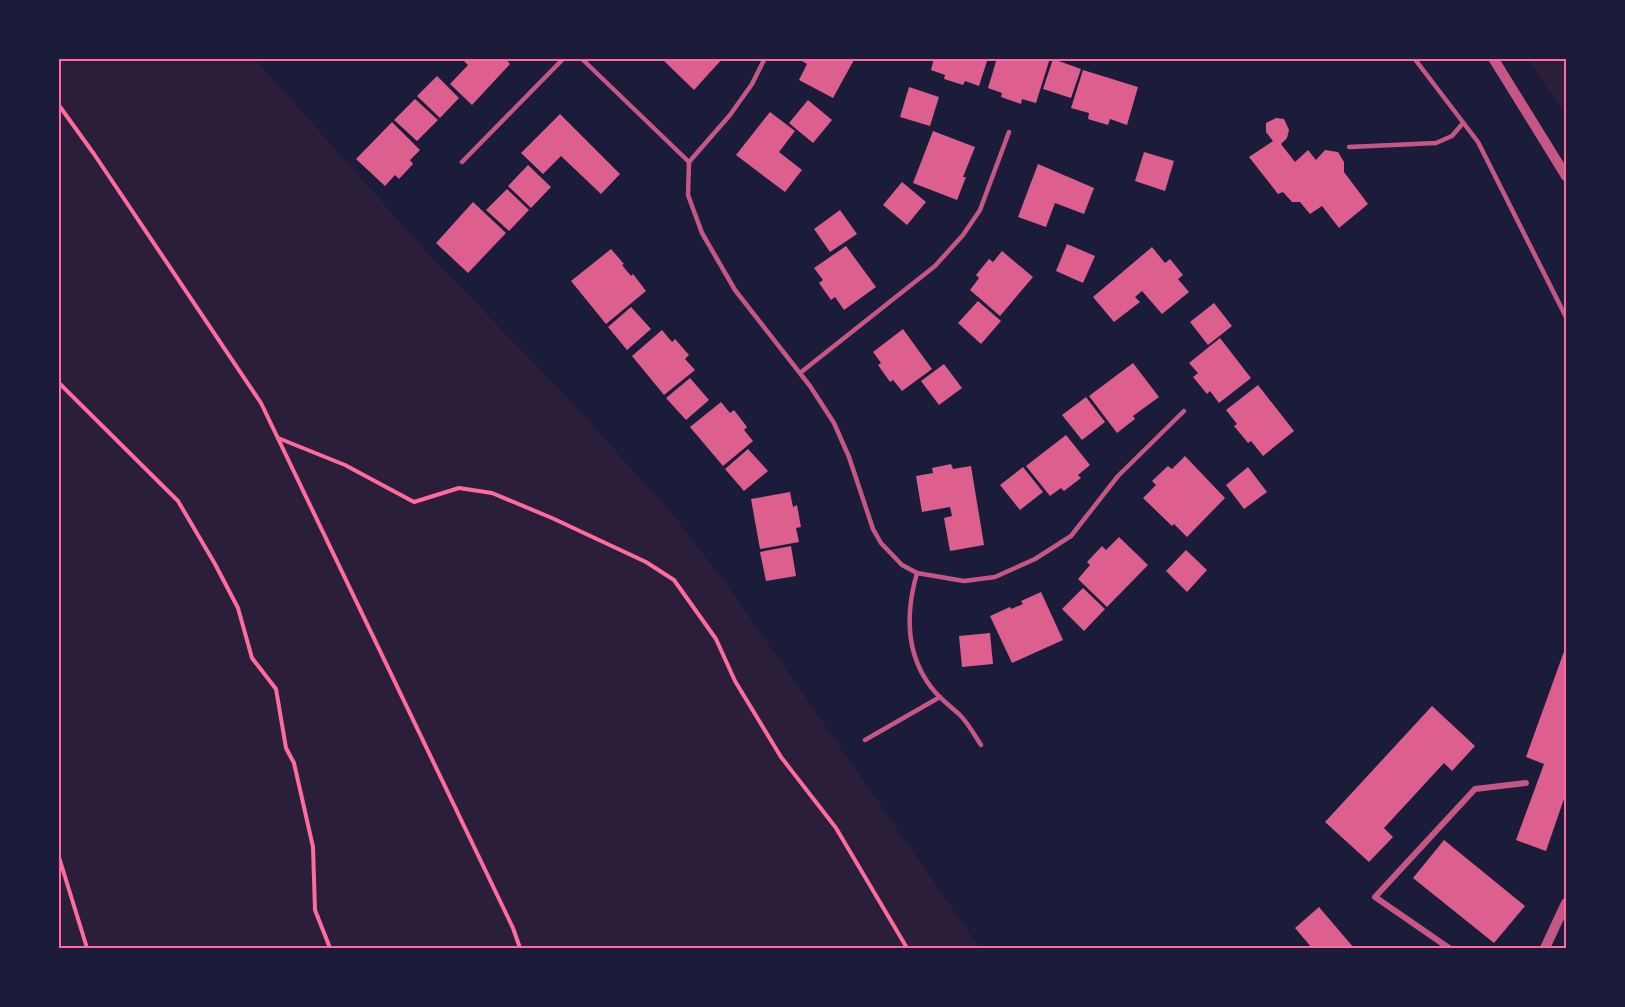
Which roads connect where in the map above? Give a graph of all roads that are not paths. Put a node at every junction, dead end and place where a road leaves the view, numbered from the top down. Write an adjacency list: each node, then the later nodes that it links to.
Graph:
1 (564, 58): 9 (lane)
2 (581, 58): 10 (lane)
3 (765, 58): 10 (lane)
4 (1414, 58): 6 (lane)
5 (1492, 58): 11 (street)
6 (1463, 123): 8 (lane); 12 (lane)
7 (1009, 132): 13 (lane)
8 (1349, 147)
9 (462, 162)
10 (689, 162): 13 (lane)
11 (1566, 176)
12 (1566, 317)
13 (800, 373): 15 (lane)
14 (1184, 411): 15 (lane)
15 (917, 573): 16 (lane)
16 (940, 697): 17 (lane); 18 (lane)
17 (864, 740)
18 (981, 745)
19 (1527, 783): 21 (street)
20 (1566, 903): 22 (street)
21 (1449, 948)
22 (1545, 948)

